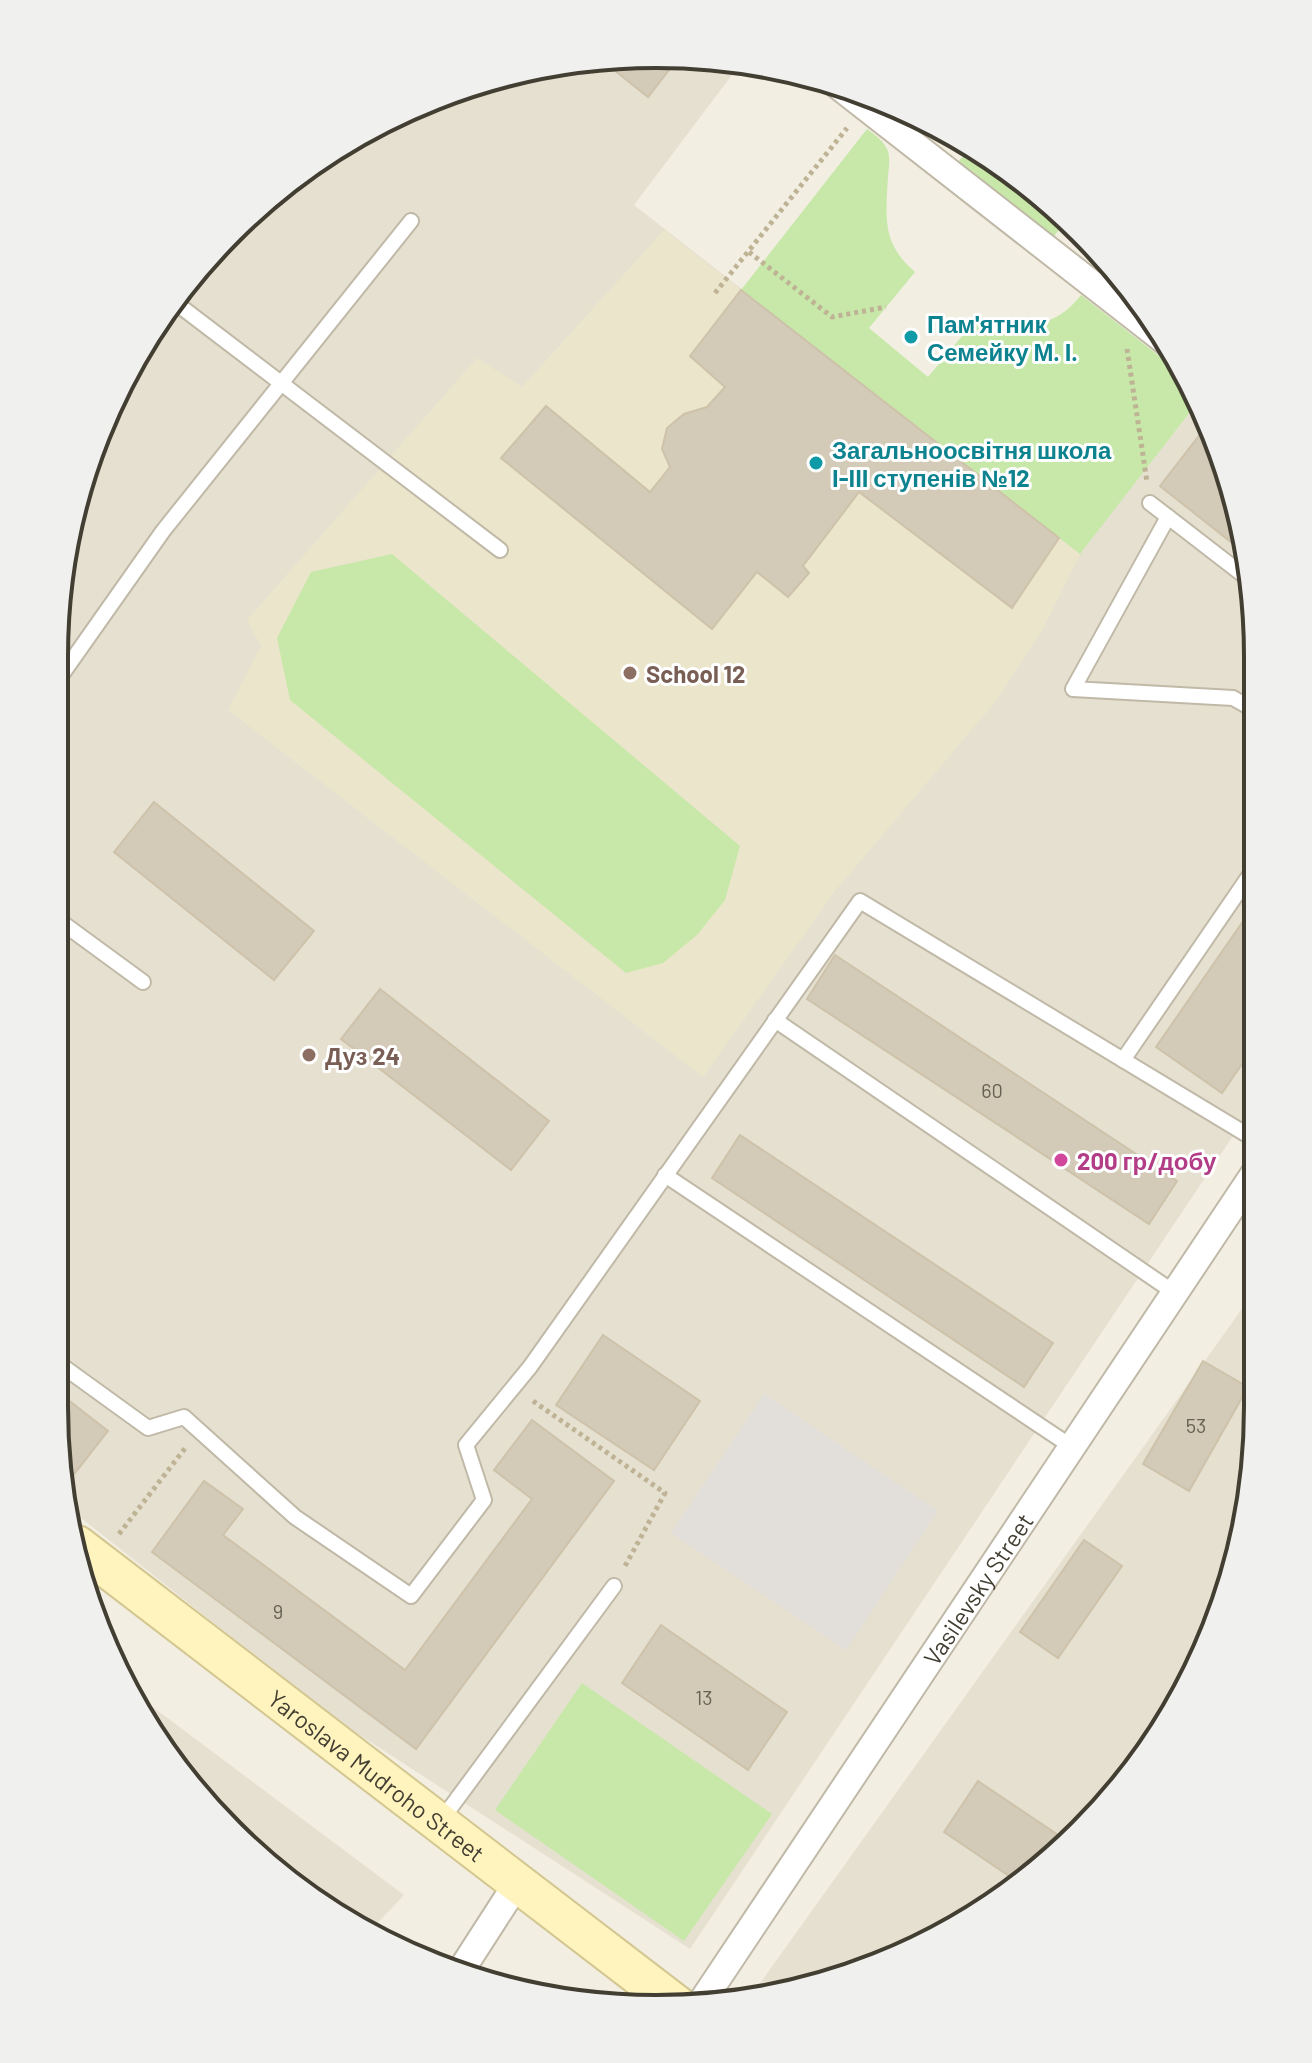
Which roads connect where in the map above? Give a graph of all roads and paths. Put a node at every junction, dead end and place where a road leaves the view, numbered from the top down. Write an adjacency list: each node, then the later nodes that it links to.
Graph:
1 (864, 106): 4 (path)
2 (865, 107): 6 (street)
3 (411, 221): 10 (lane)
4 (749, 252): 5 (path); 7 (path)
5 (715, 293)
6 (1120, 306): 9 (street); 11 (path)
7 (886, 307)
8 (183, 308): 10 (lane)
9 (1139, 320)
10 (279, 382): 13 (lane); 15 (lane)
11 (1150, 503): 12 (lane)
12 (1168, 517): 14 (lane); 16 (lane)
13 (500, 550)
14 (1238, 571)
15 (68, 666)
16 (1244, 704)
17 (1244, 884): 21 (lane)
18 (68, 927): 19 (lane)
19 (143, 982)
20 (775, 1020): 21 (lane); 23 (lane); 25 (lane)
21 (1123, 1060): 22 (lane)
22 (1244, 1133)
23 (665, 1175): 27 (lane); 29 (lane)
24 (1244, 1189): 25 (street, Vasilevsky Street)
25 (1175, 1293): 29 (street, Vasilevsky Street)
26 (68, 1370): 28 (lane)
27 (514, 1387): 28 (lane); 31 (path)
28 (199, 1430): 30 (path)
29 (1072, 1447): 35 (street, Vasilevsky Street)
30 (87, 1553): 32 (street, Yaroslava Mudroho Street)
31 (614, 1586): 32 (lane)
32 (438, 1825): 33 (street, Yaroslava Mudroho Street)
33 (516, 1885): 34 (street); 36 (street, Yaroslava Mudroho Street)
34 (465, 1963)
35 (708, 1993)
36 (663, 1995)

